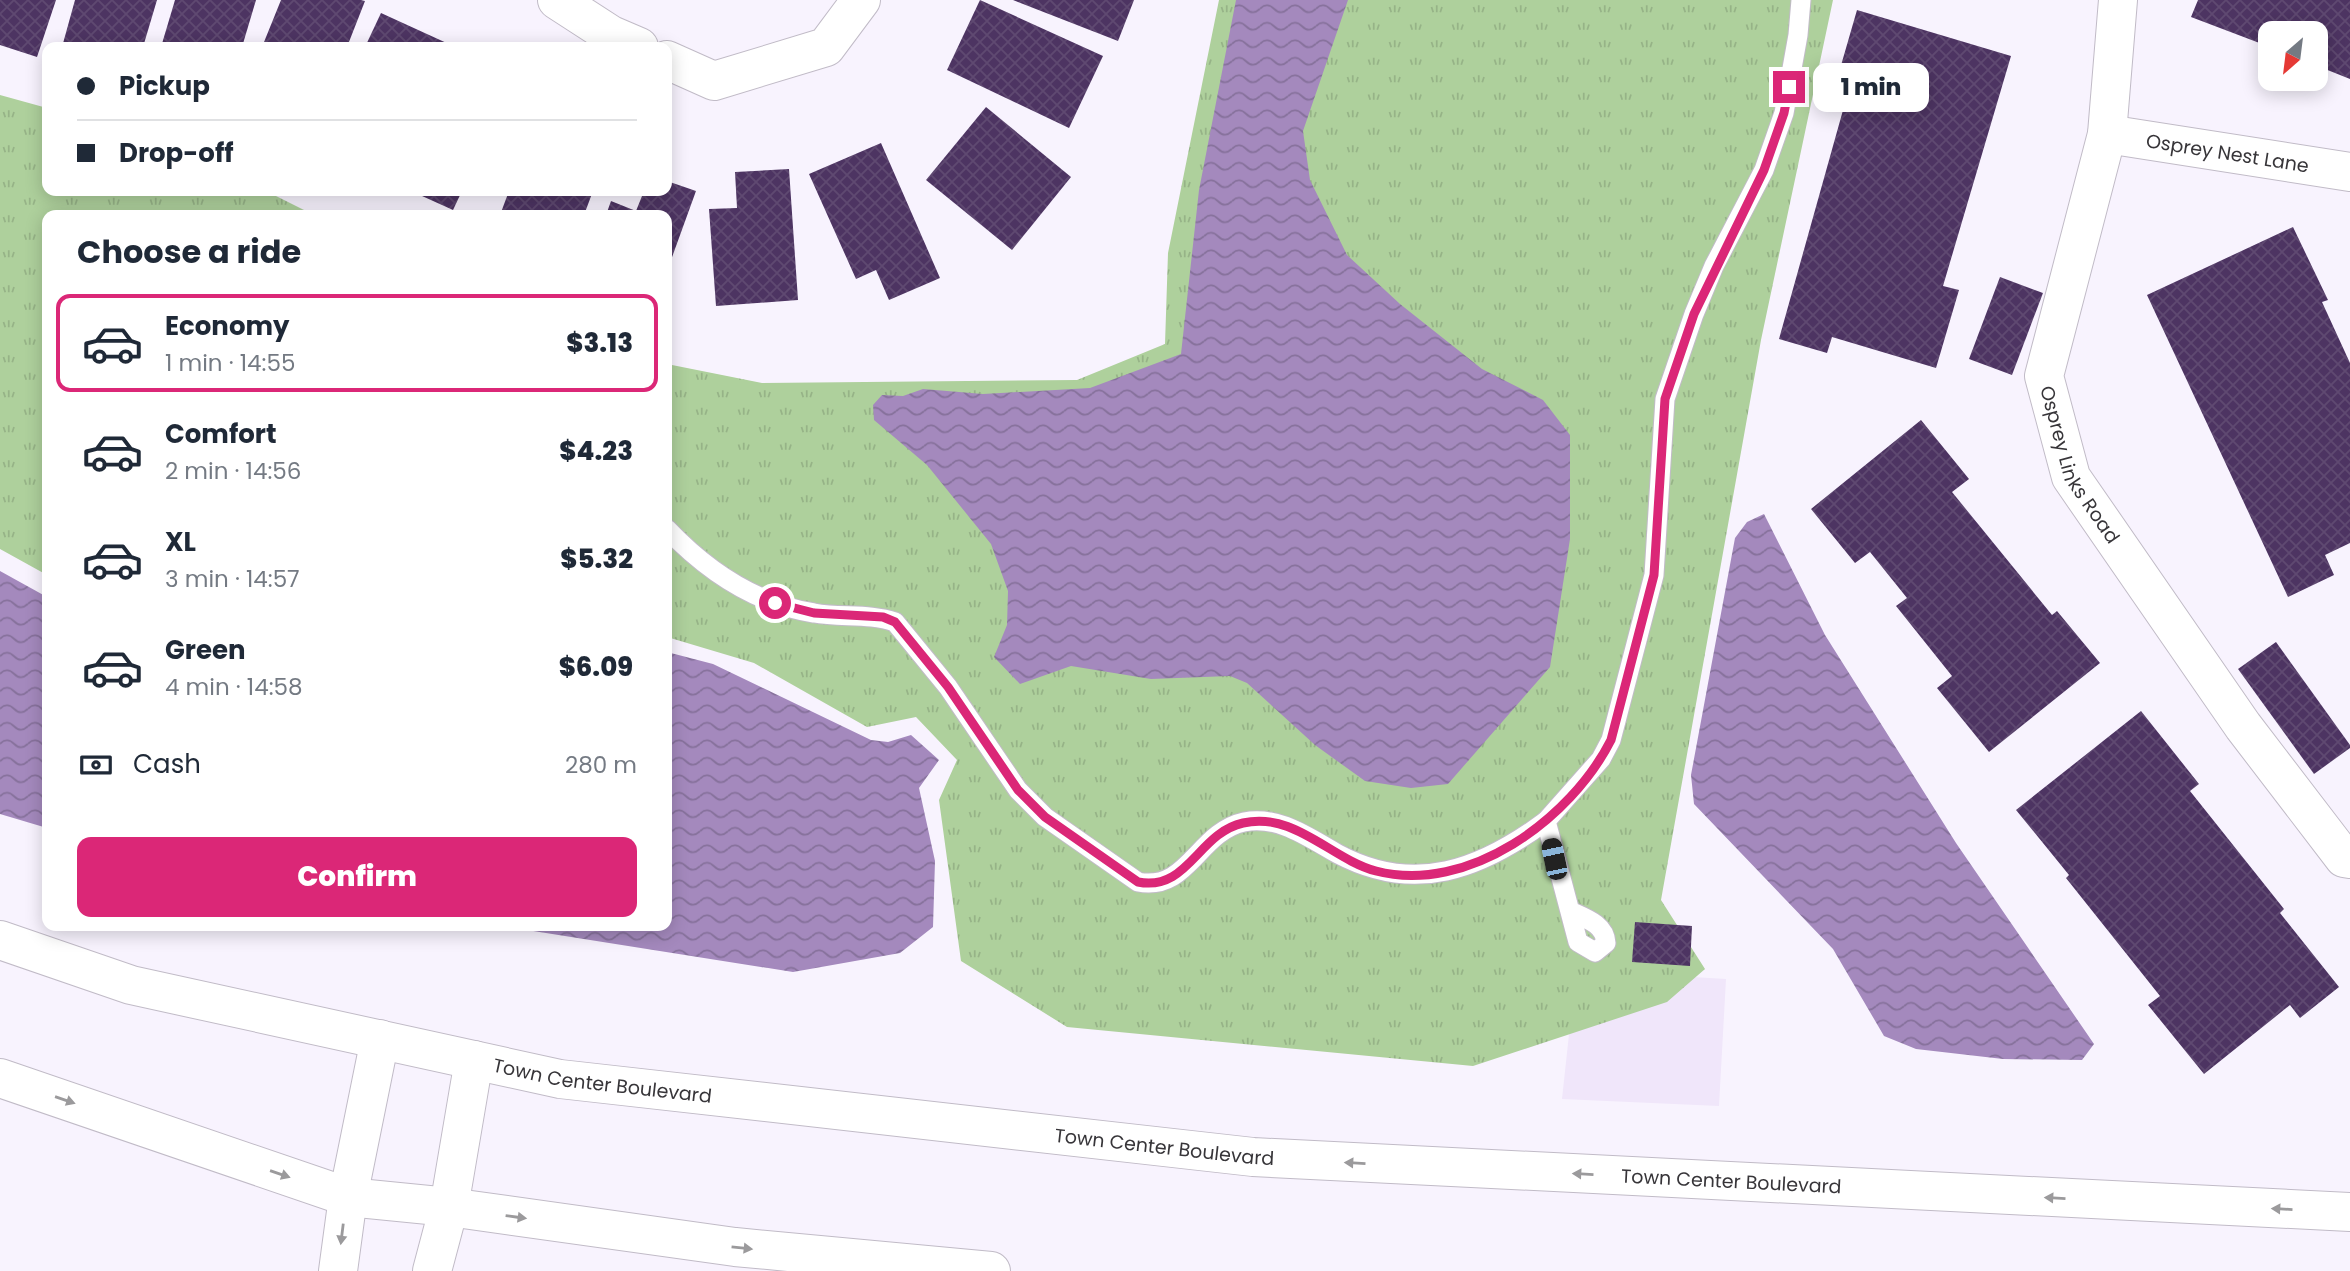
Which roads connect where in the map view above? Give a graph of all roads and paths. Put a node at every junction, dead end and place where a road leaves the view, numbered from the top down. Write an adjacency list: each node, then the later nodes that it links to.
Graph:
1 (557, 0): 5 (main road)
2 (861, 0): 6 (main road)
3 (1801, 0): 10 (lane)
4 (2118, 0): 7 (main road, Osprey Links Road)
5 (627, 42)
6 (672, 62)
7 (2108, 134): 8 (main road, Osprey Nest Lane); 11 (main road, Osprey Links Road)
8 (2350, 172)
9 (672, 534): 10 (lane)
10 (1546, 821): 12 (lane)
11 (2350, 859)
12 (1570, 911)
13 (0, 940): 14 (main road, Town Center Boulevard)
14 (380, 1039): 15 (main road, Town Center Boulevard); 17 (main road)
15 (474, 1060): 18 (main road); 19 (main road, Town Center Boulevard, one-way to 15)
16 (0, 1078): 17 (main road, one-way to 17)
17 (348, 1197): 18 (main road); 20 (main road, one-way to 20)
18 (449, 1207): 21 (main road); 22 (main road, one-way to 22)
19 (2350, 1212)
20 (338, 1271)
21 (432, 1271)
22 (991, 1271)

